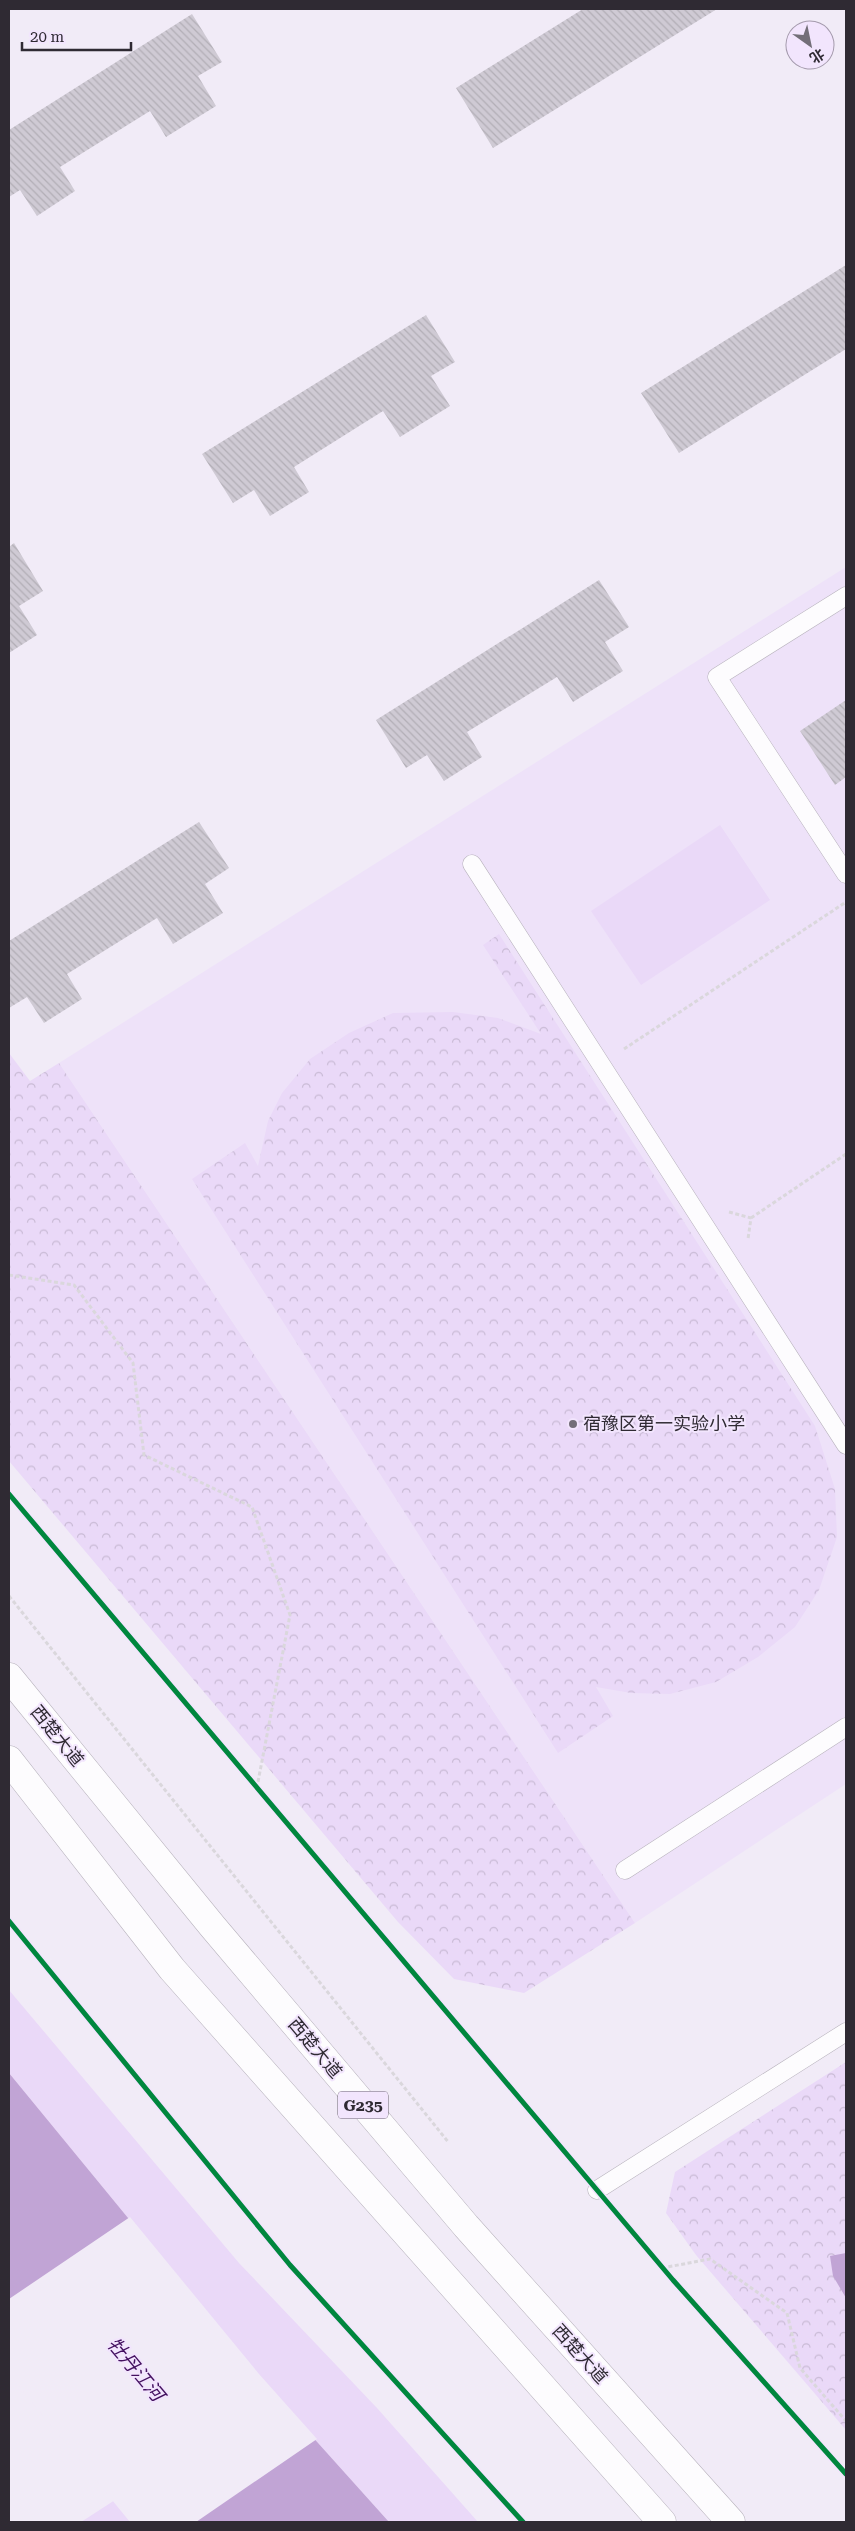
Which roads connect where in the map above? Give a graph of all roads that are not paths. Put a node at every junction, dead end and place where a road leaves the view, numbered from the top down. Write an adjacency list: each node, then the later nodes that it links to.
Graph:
1 (846, 596): 3 (lane)
2 (472, 864): 4 (lane)
3 (846, 874)
4 (846, 1445)
5 (9, 1677): 12 (highway, 西楚大道 / G235)
6 (846, 1727): 8 (lane)
7 (9, 1760): 11 (highway, G235)
8 (625, 1870)
9 (846, 2032): 10 (lane)
10 (597, 2190)
11 (662, 2522)
12 (731, 2522)

